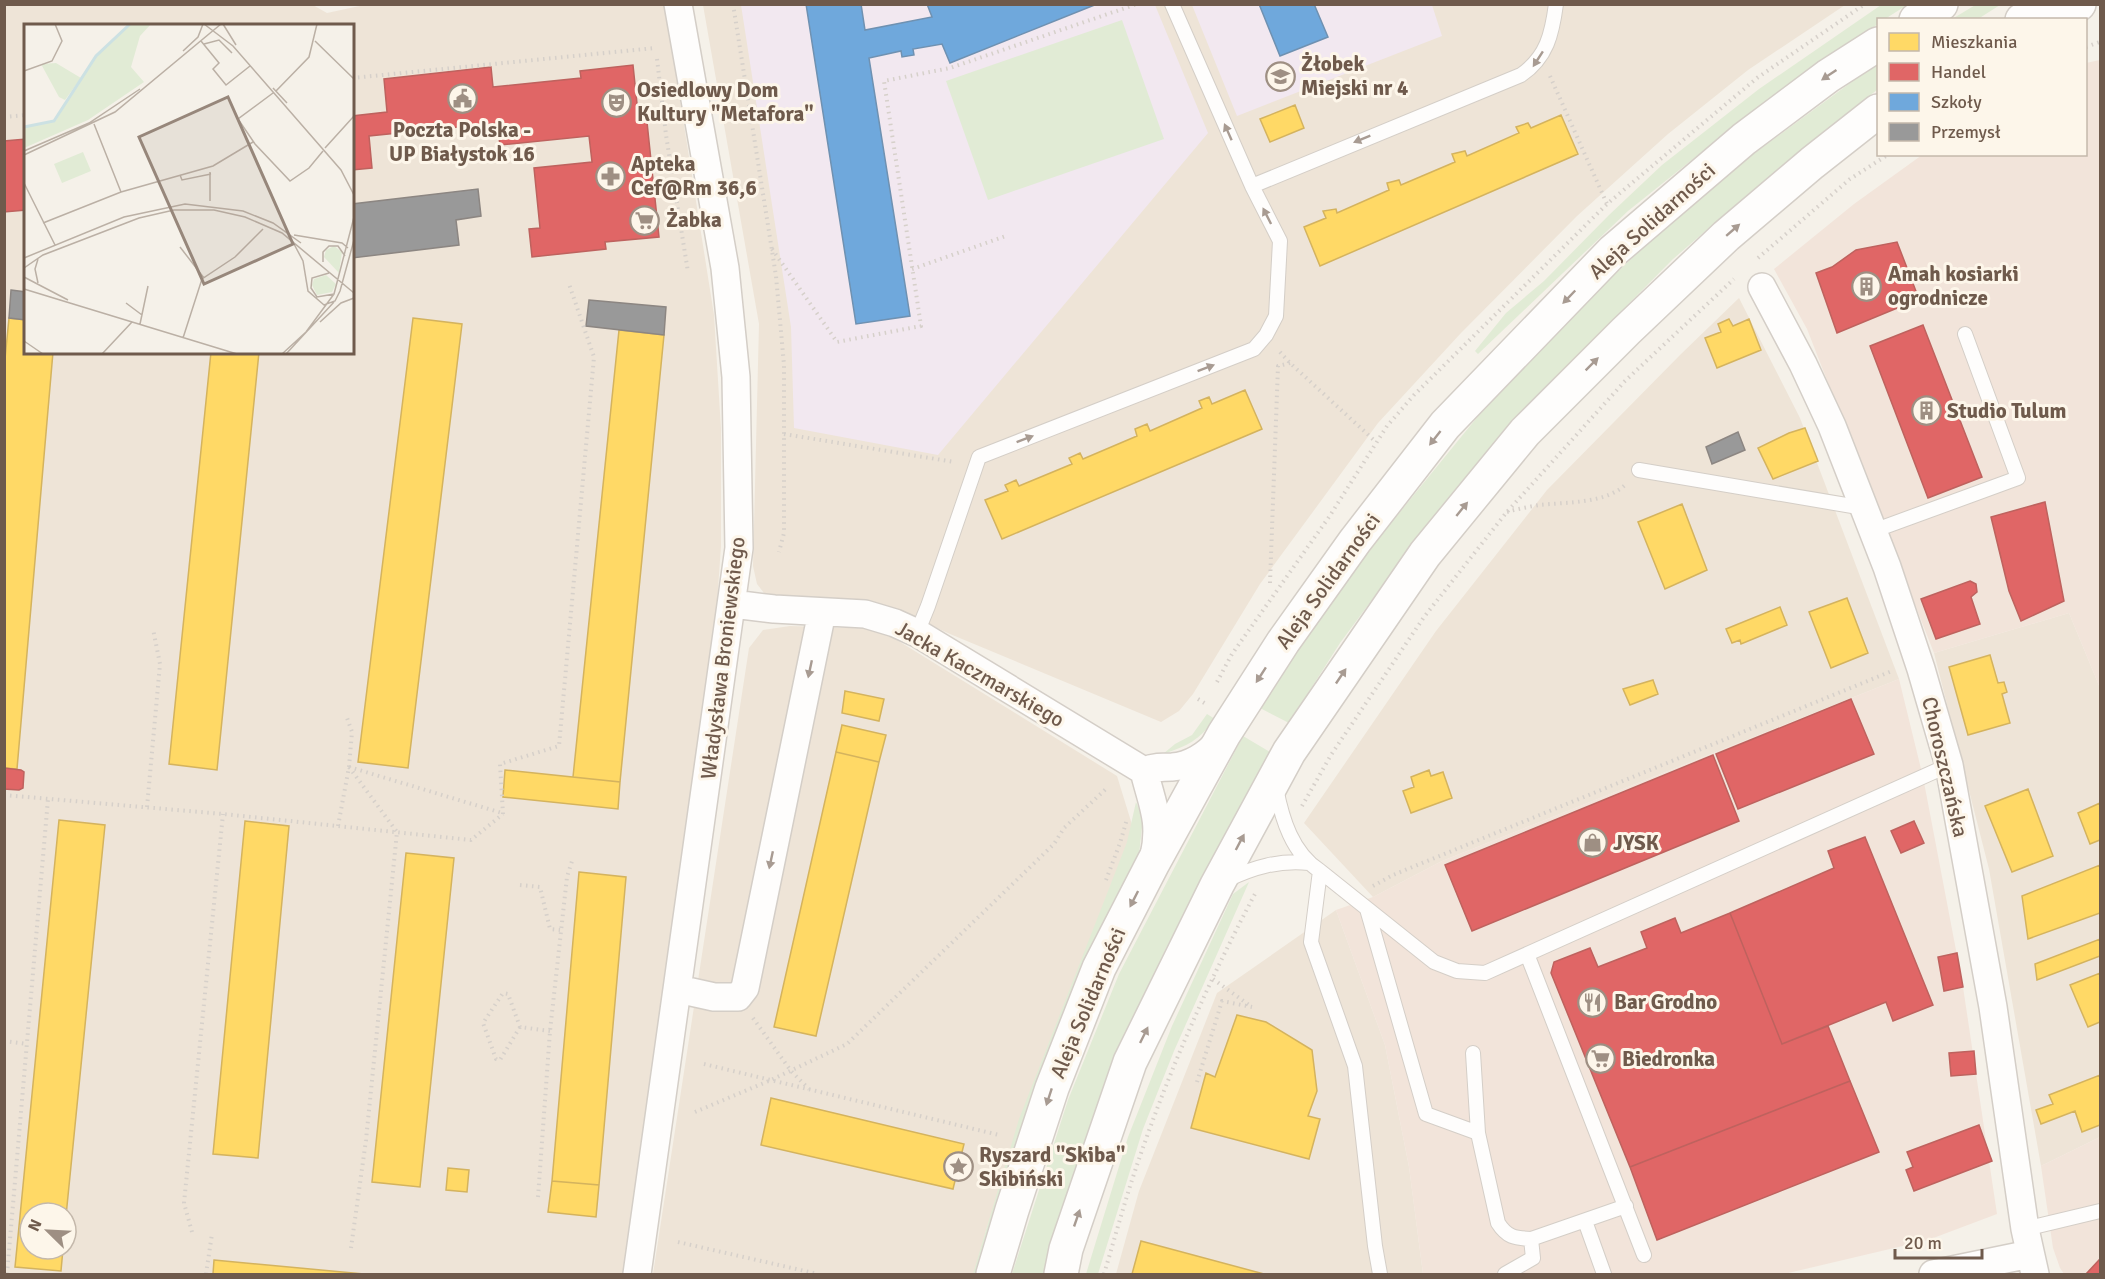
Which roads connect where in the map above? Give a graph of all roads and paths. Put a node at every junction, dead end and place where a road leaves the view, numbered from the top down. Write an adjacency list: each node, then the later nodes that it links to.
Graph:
1 (678, 4): 37 (street, Władysława Broniewskiego)
2 (733, 4): 23 (path)
3 (1137, 4): 24 (path)
4 (1172, 4): 20 (lane, one-way to 4)
5 (1556, 4): 14 (lane)
6 (1865, 4): 21 (path)
7 (2039, 4): 9 (main road)
8 (2079, 4): 10 (main road)
9 (2016, 18)
10 (2029, 18)
11 (654, 37): 13 (path)
12 (1877, 45): 44 (main road, Aleja Solidarności, one-way to 44)
13 (655, 48): 15 (path); 25 (path)
14 (1541, 56): 20 (lane, one-way to 20); 21 (path)
15 (354, 78)
16 (1877, 112): 48 (main road, one-way to 16)
17 (24, 115): 18 (path)
18 (4, 117)
19 (1886, 156): 26 (path)
20 (1252, 186): 31 (lane, one-way to 20)
21 (1607, 204): 30 (path)
22 (1006, 236): 24 (path)
23 (772, 249): 24 (path); 29 (path)
24 (912, 268)
25 (688, 272)
26 (1751, 274): 33 (path); 34 (street, Choroszczańska)
27 (569, 284): 54 (path)
28 (1965, 334): 34 (lane)
29 (784, 434): 31 (path); 35 (path)
30 (1376, 441): 36 (path); 42 (path)
31 (976, 466): 40 (lane)
32 (1639, 470): 33 (path); 34 (lane)
33 (1506, 513): 56 (path)
34 (1869, 519): 41 (street, Choroszczańska)
35 (779, 552)
36 (1270, 583)
37 (733, 604): 38 (street, Jacka Kaczmarskiego); 69 (street, Władysława Broniewskiego)
38 (822, 612): 40 (street, Jacka Kaczmarskiego); 70 (street, one-way to 70)
39 (153, 629): 52 (path)
40 (916, 633): 47 (street, Jacka Kaczmarskiego)
41 (1918, 660): 45 (street, Choroszczańska); 64 (path)
42 (1214, 689)
43 (346, 715): 46 (path)
44 (1224, 734): 47 (street); 59 (main road, Aleja Solidarności)
45 (1949, 765): 67 (lane); 93 (street, Choroszczańska)
46 (349, 767): 54 (path); 55 (path); 57 (path)
47 (1144, 771): 59 (street)
48 (1274, 777): 56 (lane); 63 (main road, one-way to 48)
49 (1108, 787): 77 (path)
50 (4, 795): 51 (path)
51 (48, 799): 52 (path); 74 (path)
52 (147, 807): 53 (path)
53 (223, 814): 55 (path); 88 (path)
54 (502, 814): 57 (path)
55 (338, 826): 57 (path)
56 (1288, 831): 61 (lane)
57 (397, 832): 92 (path)
58 (572, 861): 66 (path)
59 (1153, 863): 99 (main road, Aleja Solidarności, one-way to 99)
60 (1270, 864): 61 (lane); 63 (lane); 68 (path)
61 (1314, 867): 64 (lane); 102 (lane)
62 (520, 885): 66 (path)
63 (1217, 885): 100 (main road, one-way to 63)
64 (1353, 897): 65 (lane)
65 (1367, 909): 67 (lane); 82 (lane)
66 (560, 930): 72 (path)
67 (1527, 954): 85 (lane)
68 (1213, 979): 79 (path); 101 (path)
69 (678, 989): 70 (street); 97 (street, Władysława Broniewskiego)
70 (738, 997): 77 (path)
71 (520, 1027): 71 (path); 72 (path)
72 (550, 1031): 84 (path)
73 (4, 1041): 74 (path)
74 (27, 1044): 95 (path)
75 (1473, 1053): 82 (lane)
76 (704, 1064): 78 (path)
77 (791, 1071): 78 (path); 80 (path)
78 (771, 1080): 80 (path); 81 (path)
79 (1197, 1082)
80 (810, 1090): 83 (path)
81 (695, 1112)
82 (1478, 1133): 90 (lane)
83 (999, 1135)
84 (538, 1197)
85 (1626, 1206): 87 (lane); 94 (lane)
86 (2100, 1211): 93 (lane)
87 (1585, 1221): 90 (lane); 104 (lane)
88 (192, 1232)
89 (212, 1234): 96 (path)
90 (1531, 1239): 103 (lane)
91 (678, 1242): 98 (path)
92 (351, 1248)
93 (2030, 1253): 105 (street)
94 (1644, 1255)
95 (7, 1275)
96 (206, 1275)
97 (637, 1275)
98 (818, 1275)
99 (993, 1275)
100 (1060, 1275)
101 (1104, 1275)
102 (1380, 1275)
103 (1506, 1275)
104 (1604, 1275)
105 (1933, 1275)

